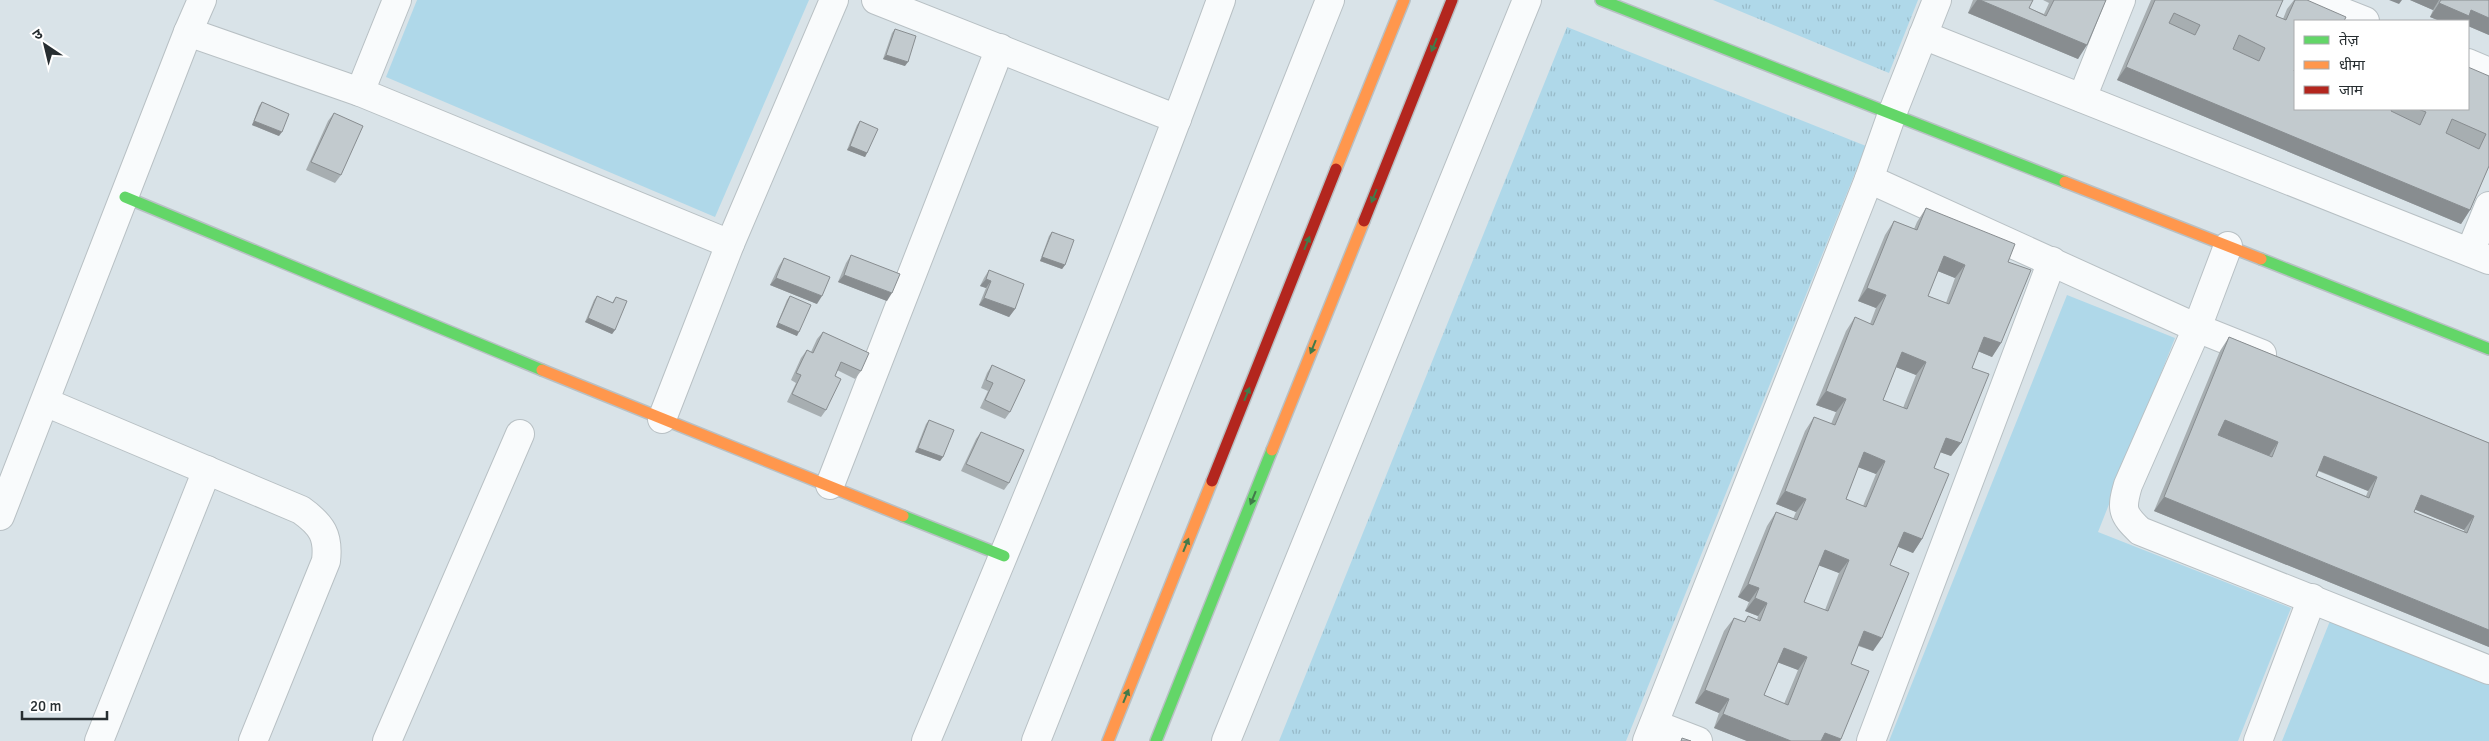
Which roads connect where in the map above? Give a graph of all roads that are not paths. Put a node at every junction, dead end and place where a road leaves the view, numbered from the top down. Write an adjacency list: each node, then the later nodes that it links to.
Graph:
1 (202, 0): 15 (street)
2 (397, 0): 20 (street)
3 (834, 0): 27 (street)
4 (876, 0): 17 (street)
5 (1221, 0): 23 (street)
6 (1330, 0): 48 (street)
7 (1404, 0): 49 (street, one-way to 7)
8 (1452, 0): 50 (street, one-way to 50)
9 (1527, 0): 51 (street)
10 (1601, 0): 22 (street)
11 (1937, 0): 16 (street)
12 (2121, 0): 21 (street)
13 (2312, 0): 14 (street)
14 (2362, 20)
15 (188, 32): 20 (street); 25 (street)
16 (1923, 35): 21 (street); 22 (street)
17 (1000, 48): 23 (street); 38 (street)
18 (2469, 63): 19 (street)
19 (2489, 72)
20 (360, 92): 27 (street)
21 (2082, 98): 29 (street)
22 (1892, 114): 24 (street); 28 (street)
23 (1177, 119): 40 (street)
24 (1869, 179): 30 (street); 43 (street)
25 (125, 197): 34 (street); 35 (street)
26 (2489, 206): 29 (street)
27 (730, 244): 35 (street)
28 (2228, 246): 31 (street); 32 (street)
29 (2480, 256)
30 (2052, 261): 31 (street); 53 (street)
31 (2197, 328): 33 (street); 41 (street)
32 (2489, 348)
33 (2288, 364)
34 (45, 402): 37 (street); 39 (street)
35 (662, 419): 38 (street)
36 (520, 434): 46 (street)
37 (207, 470): 44 (street); 45 (street)
38 (830, 485): 40 (street)
39 (0, 516)
40 (1004, 556): 47 (street)
41 (2312, 598): 42 (street); 54 (street)
42 (2489, 670)
43 (1650, 732): 52 (street)
44 (99, 741)
45 (253, 741)
46 (387, 741)
47 (926, 741)
48 (1036, 741)
49 (1108, 741)
50 (1156, 741)
51 (1226, 741)
52 (1698, 741)
53 (1871, 741)
54 (2258, 741)

